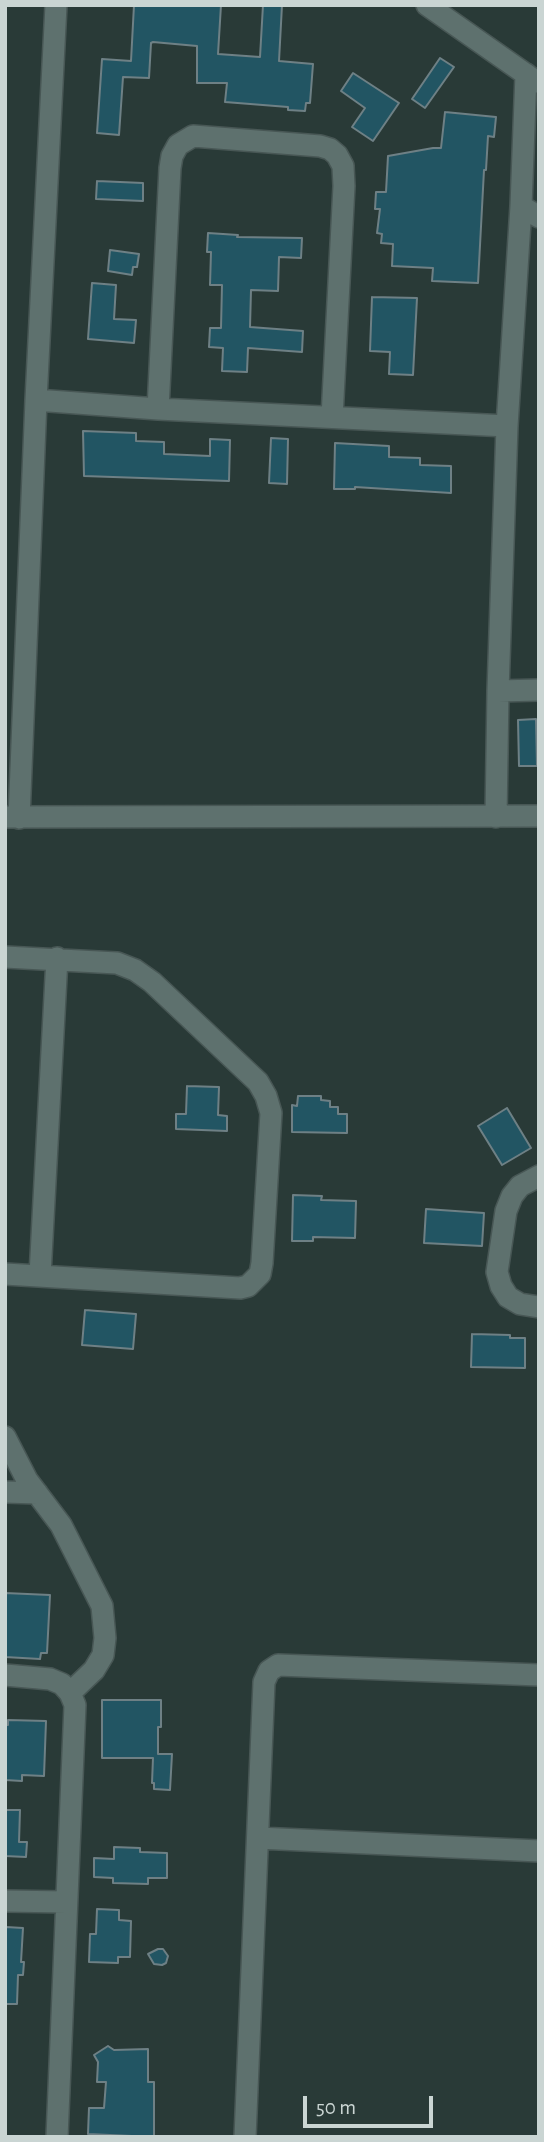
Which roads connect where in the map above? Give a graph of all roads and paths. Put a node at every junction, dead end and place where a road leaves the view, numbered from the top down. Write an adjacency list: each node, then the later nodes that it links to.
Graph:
1 (55, 5): 5 (street)
2 (427, 5): 3 (street)
3 (532, 78): 4 (street)
4 (530, 211): 8 (street)
5 (36, 400): 6 (street); 9 (street)
6 (158, 409): 7 (street); 7 (street)
7 (332, 417): 8 (street)
8 (507, 426): 11 (street)
9 (15, 676): 13 (street)
10 (539, 690): 11 (street)
11 (498, 691): 14 (street)
12 (539, 816): 14 (street)
13 (12, 817): 14 (street)
14 (496, 817)
15 (5, 957): 16 (street)
16 (57, 958): 19 (street); 19 (street)
17 (539, 1176): 20 (street)
18 (5, 1274): 19 (street)
19 (40, 1275)
20 (539, 1307)
21 (5, 1437): 23 (street)
22 (5, 1492): 23 (street)
23 (37, 1493): 26 (street)
24 (5, 1675): 26 (street)
25 (539, 1675): 27 (street)
26 (70, 1693): 30 (street)
27 (258, 1838): 28 (street); 32 (street)
28 (539, 1851)
29 (5, 1901): 30 (street)
30 (66, 1902): 31 (street)
31 (57, 2137)
32 (245, 2137)

